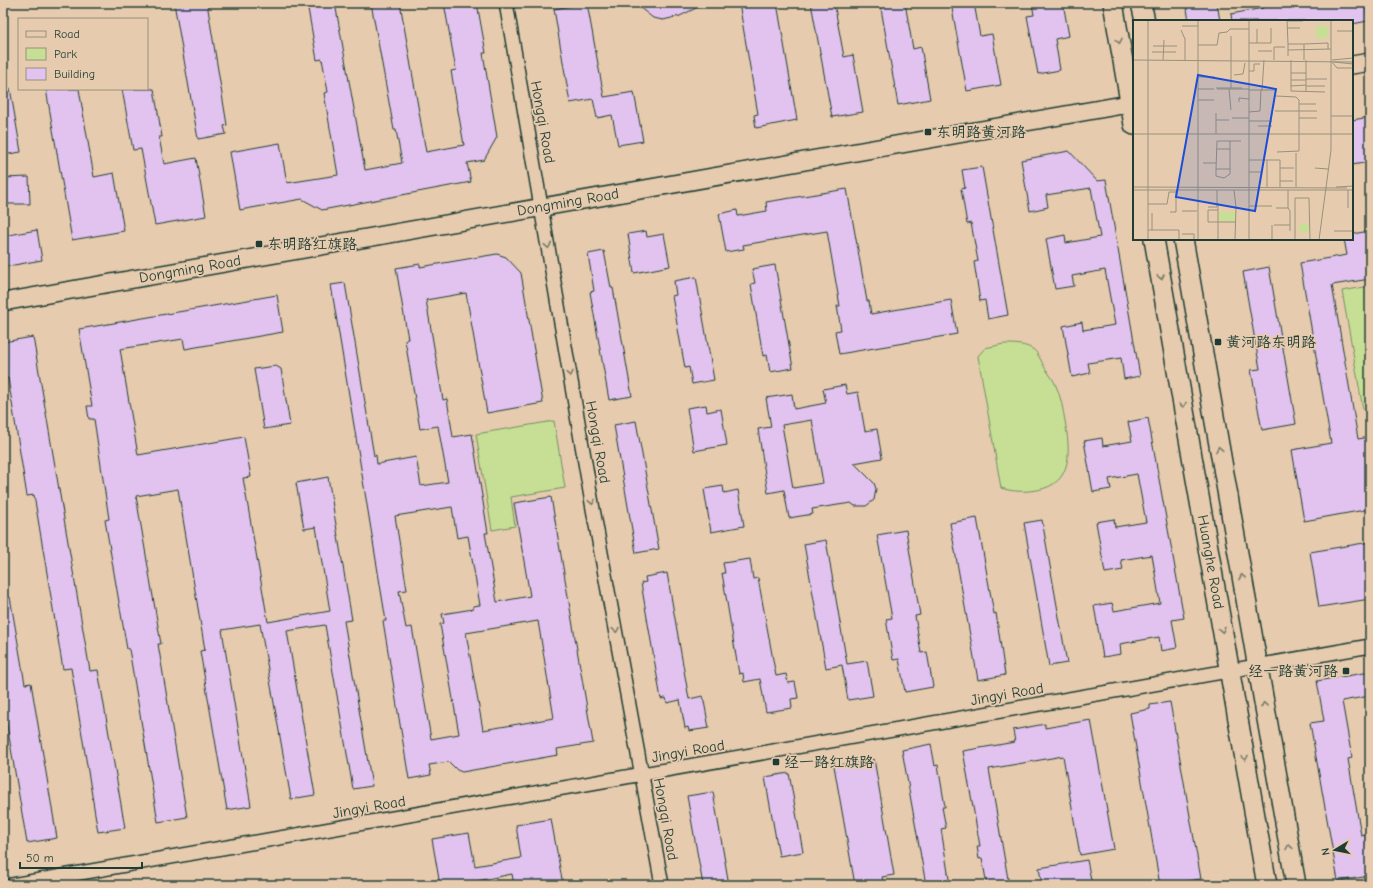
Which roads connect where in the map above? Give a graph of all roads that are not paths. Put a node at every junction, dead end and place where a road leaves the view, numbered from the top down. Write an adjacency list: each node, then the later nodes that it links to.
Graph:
1 (506, 3): 9 (street, Hongqi Road)
2 (1113, 3): 7 (main road, one-way to 7)
3 (1141, 3): 4 (main road)
4 (1144, 20)
5 (1370, 62): 6 (street)
6 (1353, 65)
7 (1132, 103): 8 (main road); 9 (street, Dongming Road)
8 (1133, 114)
9 (542, 207): 12 (street, Dongming Road); 16 (street, Hongqi Road, one-way to 16)
10 (1154, 240): 15 (main road, Huanghe Road, one-way to 15)
11 (1183, 240): 14 (main road, Huanghe Road, one-way to 11)
12 (3, 302)
13 (1370, 646): 14 (street, Jingyi Road)
14 (1257, 666): 15 (street, Jingyi Road); 20 (main road, Huanghe Road, one-way to 14)
15 (1230, 671): 16 (street, Jingyi Road); 19 (main road, Huanghe Road, one-way to 19)
16 (642, 775): 17 (street, Jingyi Road); 18 (street, Hongqi Road)
17 (12, 885)
18 (662, 885)
19 (1267, 885)
20 (1296, 885)

